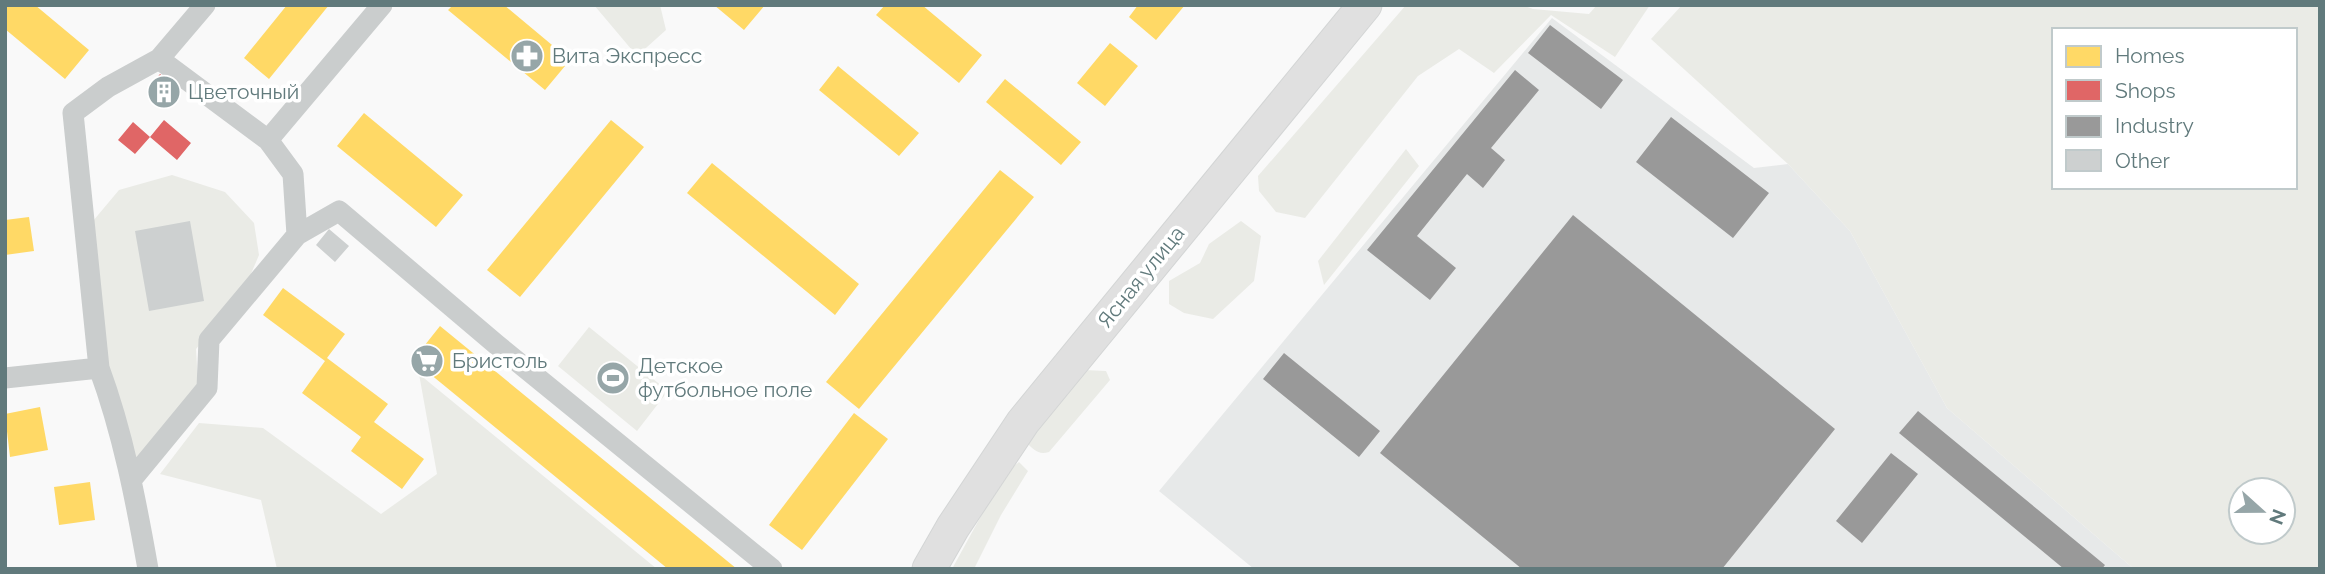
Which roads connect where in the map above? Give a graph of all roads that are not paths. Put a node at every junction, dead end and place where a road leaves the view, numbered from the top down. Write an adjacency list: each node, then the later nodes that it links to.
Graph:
1 (205, 5): 4 (street)
2 (382, 5): 5 (street)
3 (1365, 5): 10 (main road, Ясная улица)
4 (159, 59): 5 (street); 7 (street)
5 (268, 140): 6 (street)
6 (298, 235): 9 (street); 12 (street)
7 (99, 368): 8 (street); 9 (street)
8 (5, 378)
9 (132, 479): 11 (street)
10 (931, 565)
11 (148, 569)
12 (772, 569)

